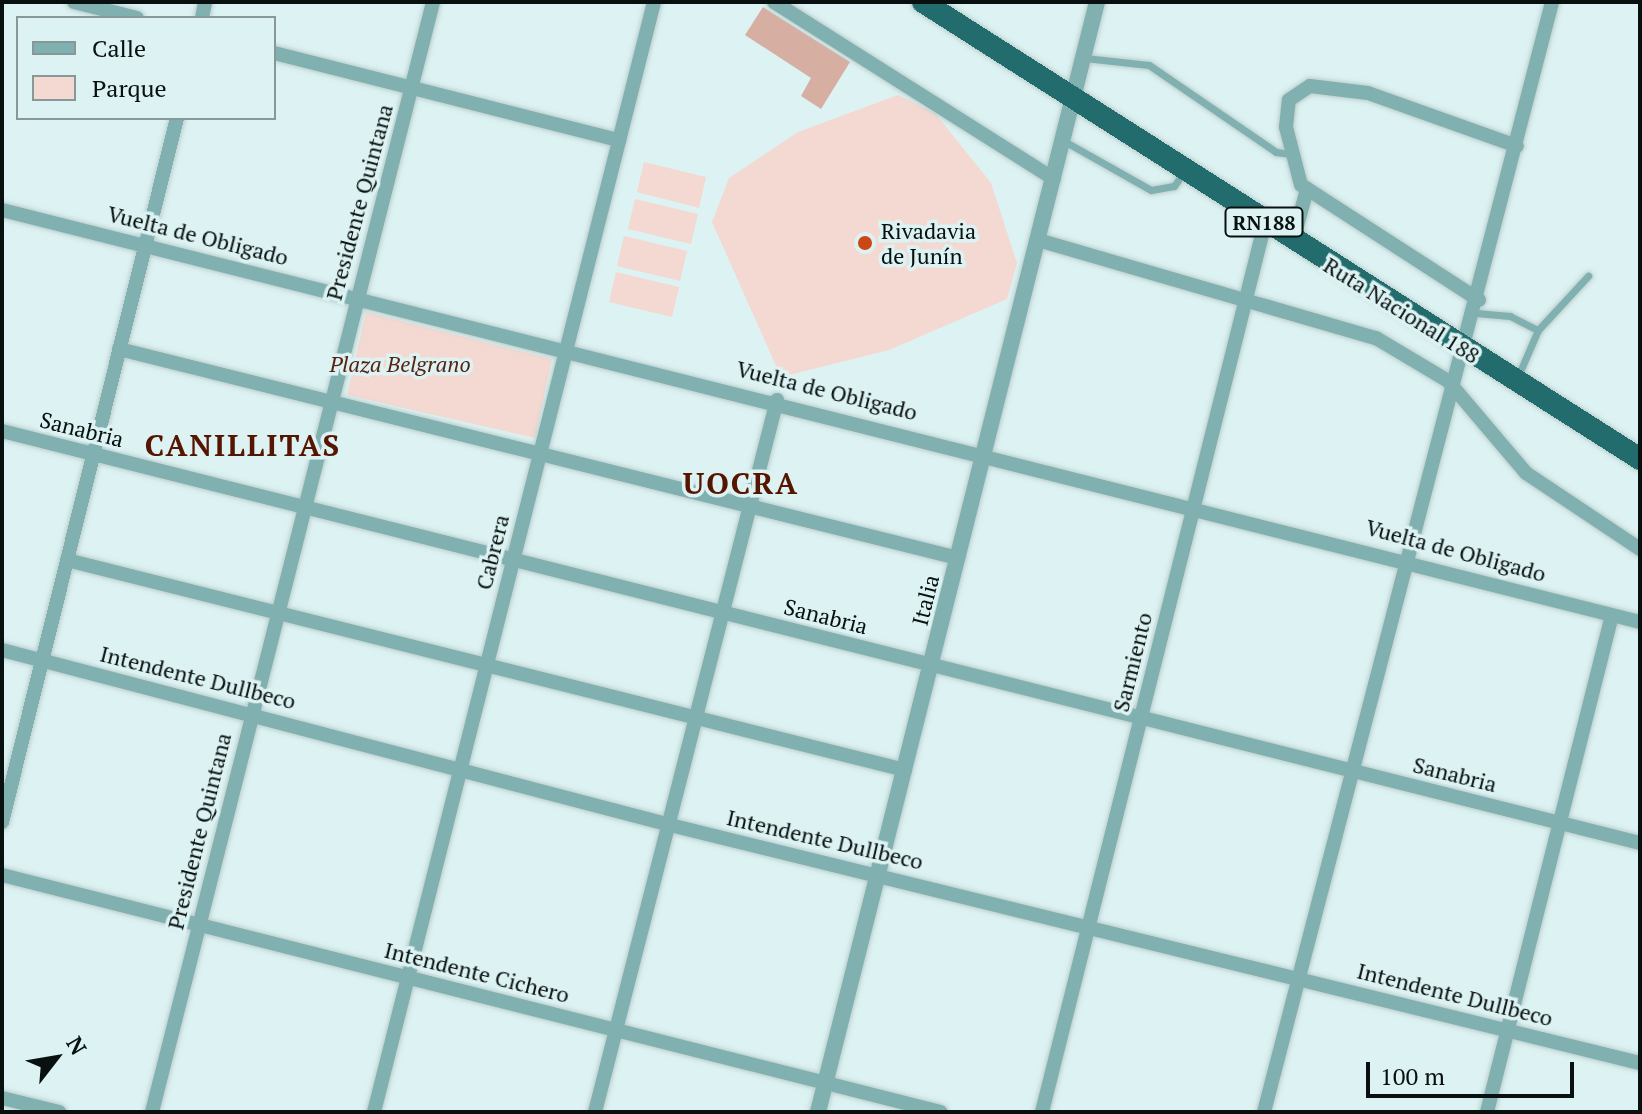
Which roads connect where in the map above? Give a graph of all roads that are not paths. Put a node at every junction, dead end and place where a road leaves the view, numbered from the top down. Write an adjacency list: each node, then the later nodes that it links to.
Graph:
1 (74, 2): 8 (street)
2 (433, 2): 11 (street, Presidente Quintana)
3 (654, 2): 14 (street, Cabrera)
4 (774, 2): 19 (street)
5 (923, 2): 12 (highway, Ruta Nacional 188 / RN188)
6 (1097, 2): 10 (street, Italia)
7 (1552, 2): 16 (street)
8 (129, 16)
9 (276, 53): 11 (street)
10 (1083, 58): 12 (street, Italia); 17 (lane)
11 (411, 87): 14 (street); 27 (street, Presidente Quintana)
12 (1072, 98): 15 (street, Italia); 18 (highway, Ruta Nacional 188 / RN188)
13 (176, 120): 25 (street)
14 (619, 140): 32 (street, Cabrera)
15 (1062, 140): 18 (lane); 19 (street, Italia)
16 (1517, 146): 17 (street); 29 (street)
17 (1291, 154): 20 (street)
18 (1185, 171): 22 (highway, Ruta Nacional 188 / RN188)
19 (1054, 179): 23 (street, Italia)
20 (1307, 189): 24 (street); 29 (street)
21 (2, 210): 25 (street, Vuelta de Obligado)
22 (1265, 223): 24 (highway, Ruta Nacional 188 / RN188); 28 (street, Sarmiento)
23 (1038, 240): 28 (street); 39 (street, Italia)
24 (1293, 241): 31 (highway, Ruta Nacional 188 / RN188)
25 (145, 245): 27 (street, Vuelta de Obligado); 33 (street)
26 (1588, 276): 30 (lane)
27 (357, 297): 32 (street, Vuelta de Obligado); 37 (street, Presidente Quintana)
28 (1245, 297): 34 (street); 43 (street, Sarmiento)
29 (1477, 306): 30 (lane); 31 (street)
30 (1538, 330): 35 (lane)
31 (1457, 345): 34 (street); 35 (highway, Ruta Nacional 188 / RN188)
32 (566, 348): 36 (street, Vuelta de Obligado); 40 (street, Cabrera)
33 (119, 349): 37 (street); 41 (street)
34 (1448, 381): 46 (street); 48 (street)
35 (1516, 381): 42 (highway, Ruta Nacional 188 / RN188)
36 (777, 400): 39 (street, Vuelta de Obligado); 44 (street)
37 (330, 401): 40 (street); 45 (street, Presidente Quintana)
38 (2, 431): 41 (street, Sanabria)
39 (985, 452): 43 (street, Vuelta de Obligado); 47 (street, Italia)
40 (540, 453): 44 (street); 50 (street, Cabrera)
41 (93, 454): 45 (street, Sanabria); 49 (street)
42 (1640, 459)
43 (1193, 505): 48 (street, Vuelta de Obligado); 61 (street, Sarmiento)
44 (749, 506): 47 (street); 52 (street)
45 (303, 507): 50 (street, Sanabria); 51 (street, Presidente Quintana)
46 (1640, 549)
47 (958, 558): 58 (street, Italia)
48 (1403, 558): 53 (street, Vuelta de Obligado); 64 (street)
49 (67, 560): 51 (street); 56 (street)
50 (513, 560): 52 (street, Sanabria); 57 (street, Cabrera)
51 (277, 612): 57 (street); 59 (street, Presidente Quintana)
52 (721, 612): 58 (street, Sanabria); 60 (street)
53 (1612, 615): 54 (street, Vuelta de Obligado); 66 (street)
54 (1640, 622)
55 (2, 650): 56 (street, Intendente Dullbeco)
56 (42, 660): 59 (street, Intendente Dullbeco); 65 (street)
57 (486, 665): 60 (street); 62 (street, Cabrera)
58 (931, 665): 61 (street, Sanabria); 63 (street, Italia)
59 (251, 712): 62 (street, Intendente Dullbeco); 71 (street, Presidente Quintana)
60 (694, 717): 63 (street); 67 (street)
61 (1141, 717): 64 (street, Sanabria); 72 (street, Sarmiento)
62 (460, 768): 67 (street, Intendente Dullbeco); 74 (street, Cabrera)
63 (905, 770): 69 (street, Italia)
64 (1350, 770): 66 (street, Sanabria); 73 (street)
65 (2, 822)
66 (1560, 823): 68 (street, Sanabria); 76 (street)
67 (666, 824): 69 (street, Intendente Dullbeco); 75 (street)
68 (1640, 843)
69 (879, 874): 72 (street, Intendente Dullbeco); 78 (street, Italia)
70 (2, 875): 71 (street, Intendente Cichero)
71 (198, 925): 74 (street, Intendente Cichero); 81 (street, Presidente Quintana)
72 (1090, 925): 73 (street, Intendente Dullbeco); 86 (street, Sarmiento)
73 (1298, 977): 76 (street, Intendente Dullbeco); 87 (street)
74 (408, 978): 75 (street, Intendente Cichero); 82 (street, Cabrera)
75 (615, 1030): 78 (street, Intendente Cichero); 83 (street)
76 (1508, 1030): 77 (street, Intendente Dullbeco); 88 (street)
77 (1640, 1063)
78 (826, 1083): 84 (street, Italia); 85 (street, Intendente Cichero)
79 (2, 1098): 80 (street)
80 (59, 1112)
81 (152, 1112)
82 (374, 1112)
83 (595, 1112)
84 (818, 1112)
85 (941, 1112)
86 (1042, 1112)
87 (1264, 1112)
88 (1487, 1112)

